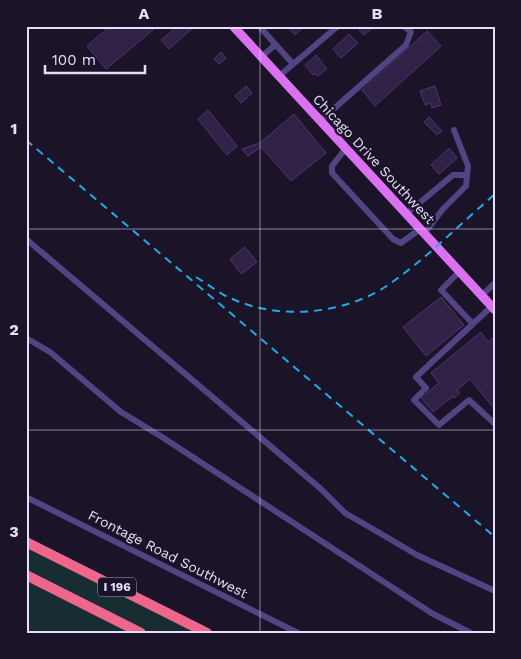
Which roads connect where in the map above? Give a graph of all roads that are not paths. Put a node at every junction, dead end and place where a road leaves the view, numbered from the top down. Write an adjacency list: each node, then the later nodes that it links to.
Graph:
1 (233, 26): 6 (main road, Chicago Drive Southwest)
2 (259, 26): 5 (street)
3 (338, 26): 7 (street)
4 (404, 26): 9 (street)
5 (275, 45): 6 (street); 7 (street)
6 (261, 57): 8 (main road, Chicago Drive Southwest)
7 (293, 64): 8 (street)
8 (279, 76): 9 (main road, Chicago Drive Southwest)
9 (320, 121): 11 (main road, Chicago Drive Southwest)
10 (454, 130): 12 (street)
11 (346, 148): 13 (main road, Chicago Drive Southwest); 14 (street)
12 (467, 175): 13 (street); 14 (street)
13 (406, 214): 14 (main road, Chicago Drive Southwest)
14 (422, 232): 16 (main road, Chicago Drive Southwest)
15 (26, 239): 26 (street)
16 (459, 272): 18 (main road, Chicago Drive Southwest); 20 (street)
17 (495, 283): 18 (street)
18 (481, 296): 19 (main road, Chicago Drive Southwest)
19 (493, 309): 20 (street)
20 (473, 324): 22 (street)
21 (26, 338): 30 (street)
22 (495, 424)
23 (26, 497): 29 (street, Frontage Road Southwest)
24 (26, 542): 28 (highway, I 196)
25 (26, 575): 27 (highway, I 196)
26 (495, 591)
27 (142, 633)
28 (207, 633)
29 (298, 633)
30 (471, 633)

